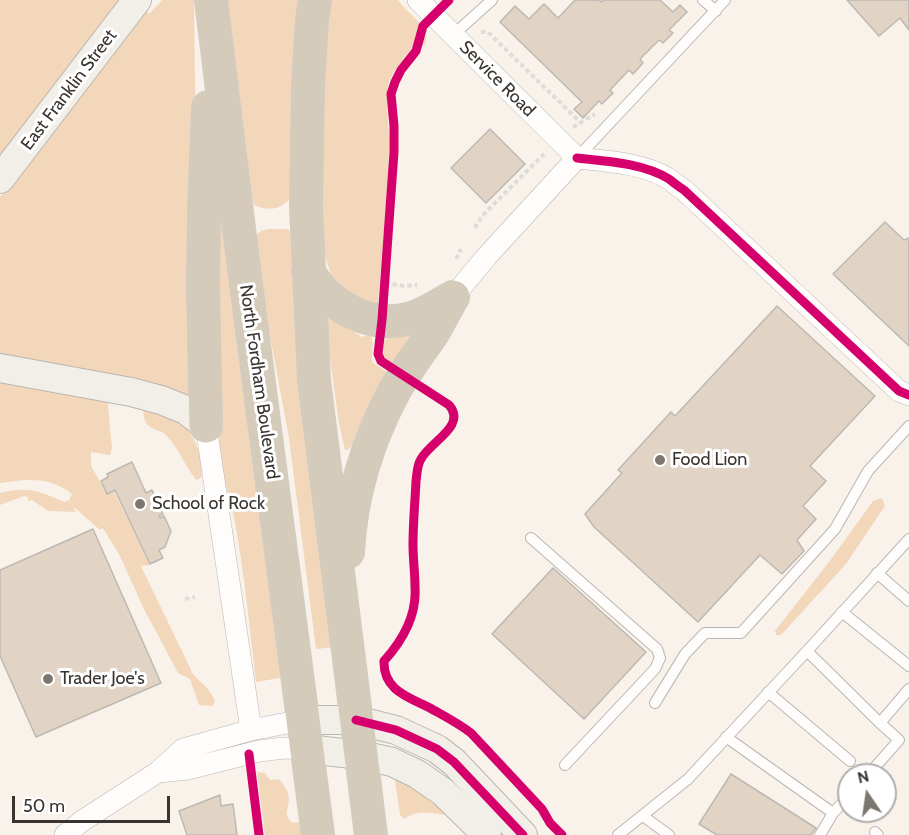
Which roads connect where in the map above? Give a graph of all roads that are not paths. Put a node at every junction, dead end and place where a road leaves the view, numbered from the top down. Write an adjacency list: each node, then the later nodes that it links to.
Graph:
1 (137, 0): 11 (street, East Franklin Street)
2 (315, 0): 12 (highway)
3 (418, 0): 9 (street, Service Road)
4 (492, 0): 9 (lane)
5 (703, 0): 8 (lane)
6 (726, 0): 8 (lane)
7 (211, 3): 16 (highway); 32 (highway, North Fordham Boulevard)
8 (716, 11): 10 (lane)
9 (463, 34): 10 (street, Service Road)
10 (577, 158): 13 (street); 15 (street)
11 (0, 179)
12 (308, 271): 13 (highway); 23 (highway)
13 (453, 297): 23 (highway)
14 (0, 368): 16 (street)
15 (909, 395)
16 (206, 426): 31 (street)
17 (909, 426): 28 (lane)
18 (531, 538): 37 (lane)
19 (909, 539): 20 (lane)
20 (877, 573): 21 (lane); 22 (lane)
21 (909, 601)
22 (842, 612): 24 (lane); 25 (lane)
23 (344, 621): 29 (highway)
24 (807, 651): 27 (lane); 30 (lane)
25 (909, 666)
26 (909, 689): 30 (lane)
27 (768, 692): 33 (lane); 35 (lane)
28 (655, 703)
29 (356, 720): 32 (street); 34 (highway); 46 (street)
30 (880, 723): 36 (lane)
31 (251, 730): 32 (street); 38 (street)
32 (305, 734): 34 (street); 38 (street); 44 (highway, North Fordham Boulevard)
33 (726, 737): 40 (lane); 41 (lane)
34 (361, 755): 42 (street); 45 (highway)
35 (850, 761)
36 (879, 763)
37 (565, 765)
38 (158, 772): 43 (street)
39 (837, 809): 40 (lane)
40 (833, 813): 49 (lane)
41 (643, 816): 47 (lane); 48 (lane)
42 (474, 832)
43 (65, 835)
44 (318, 835)
45 (371, 835)
46 (523, 835)
47 (618, 835)
48 (669, 835)
49 (820, 835)

